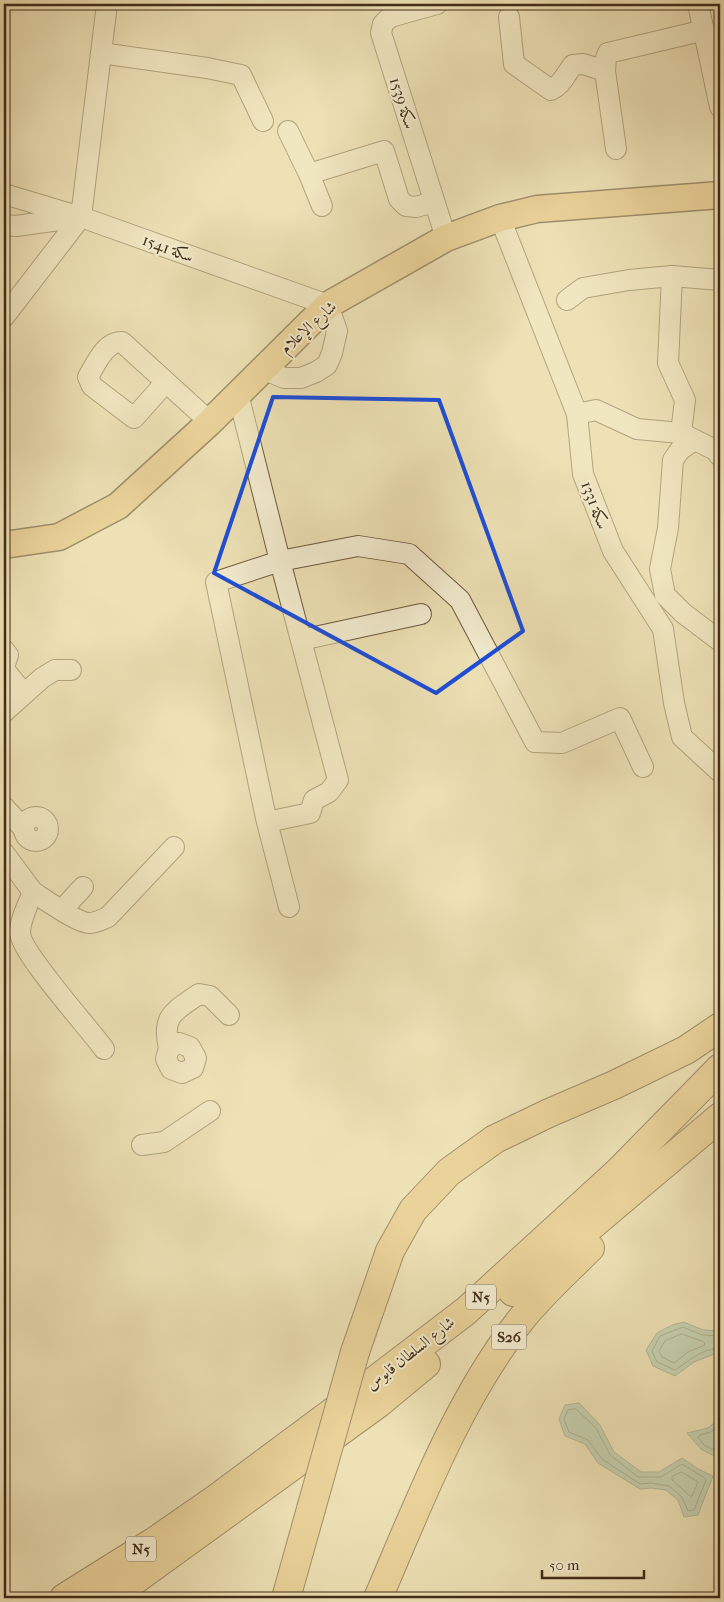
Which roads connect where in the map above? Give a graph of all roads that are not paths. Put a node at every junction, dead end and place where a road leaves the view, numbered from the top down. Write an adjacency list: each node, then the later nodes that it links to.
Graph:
1 (107, 4): 6 (street)
2 (437, 4): 15 (street, سكة 1539)
3 (698, 4): 5 (street)
4 (509, 17): 7 (street)
5 (705, 30): 7 (street); 8 (street)
6 (101, 53): 9 (street); 17 (street)
7 (605, 71): 11 (street)
8 (720, 107)
9 (263, 121)
10 (288, 131): 12 (street)
11 (616, 149)
12 (308, 174): 15 (street); 16 (street)
13 (4, 194): 17 (street)
14 (720, 196): 18 (main road, شارع الإعلام)
15 (434, 202): 20 (street, سكة 1539)
16 (322, 206)
17 (81, 217): 19 (street, سكة 1541); 24 (street, سكة 1541); 25 (street)
18 (500, 218): 20 (main road, شارع الإعلام); 29 (street, سكة 1331)
19 (4, 225)
20 (446, 238): 24 (main road, شارع الإعلام)
21 (672, 276): 22 (street); 23 (street); 31 (street)
22 (720, 280)
23 (566, 300)
24 (328, 305): 26 (main road, شارع الإعلام); 26 (street)
25 (4, 317)
26 (263, 369): 28 (main road, شارع الإعلام)
27 (166, 382): 30 (street)
28 (238, 394): 30 (main road, شارع الإعلام); 34 (street)
29 (577, 414): 31 (street); 44 (street, سكة 1331)
30 (210, 422): 33 (main road, شارع الإعلام)
31 (687, 437): 32 (street); 37 (street)
32 (718, 449)
33 (4, 545)
34 (280, 561): 36 (street); 43 (street); 46 (street)
35 (421, 614): 36 (street)
36 (301, 640): 46 (street)
37 (720, 641)
38 (4, 650): 39 (street)
39 (4, 668): 41 (street)
40 (71, 670): 41 (street)
41 (24, 694): 42 (street)
42 (4, 712)
43 (643, 767)
44 (720, 772)
45 (4, 807): 47 (street)
46 (267, 822): 52 (street)
47 (24, 829)
48 (174, 847): 53 (street)
49 (4, 853): 51 (street)
50 (83, 886): 53 (street)
51 (33, 892): 53 (street); 54 (street)
52 (289, 907)
53 (62, 910)
54 (13, 921): 59 (street)
55 (720, 1008): 61 (highway)
56 (229, 1015): 58 (street)
57 (720, 1027): 61 (highway)
58 (169, 1048)
59 (104, 1049)
60 (720, 1068): 65 (highway, شارع السلطان قابوس / N5)
61 (614, 1085): 67 (highway, bridge)
62 (210, 1111): 64 (street)
63 (716, 1122): 66 (highway, شارع السلطان قابوس / N5); 68 (highway, S26)
64 (142, 1145)
65 (64, 1598)
66 (110, 1598)
67 (286, 1598)
68 (378, 1598)

